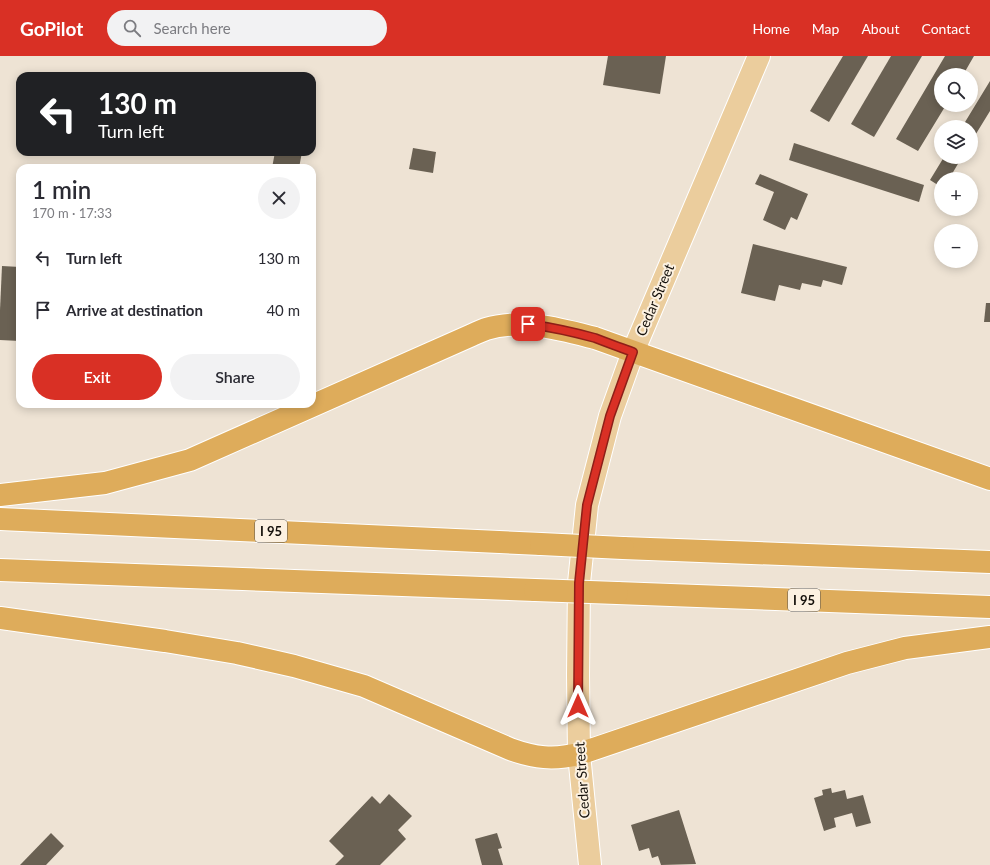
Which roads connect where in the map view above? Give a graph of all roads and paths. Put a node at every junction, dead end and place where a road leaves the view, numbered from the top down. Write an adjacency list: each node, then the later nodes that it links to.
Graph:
1 (759, 56): 2 (main road, Cedar Street)
2 (633, 352): 3 (highway); 5 (highway); 13 (main road, Cedar Street)
3 (316, 404)
4 (308, 408): 6 (highway)
5 (990, 479)
6 (0, 495)
7 (0, 519): 8 (highway, I 95, bridge)
8 (990, 562)
9 (0, 570): 10 (highway, I 95, bridge)
10 (990, 608)
11 (0, 618): 13 (highway)
12 (990, 637): 13 (highway)
13 (579, 754): 14 (main road, Cedar Street)
14 (590, 865)

